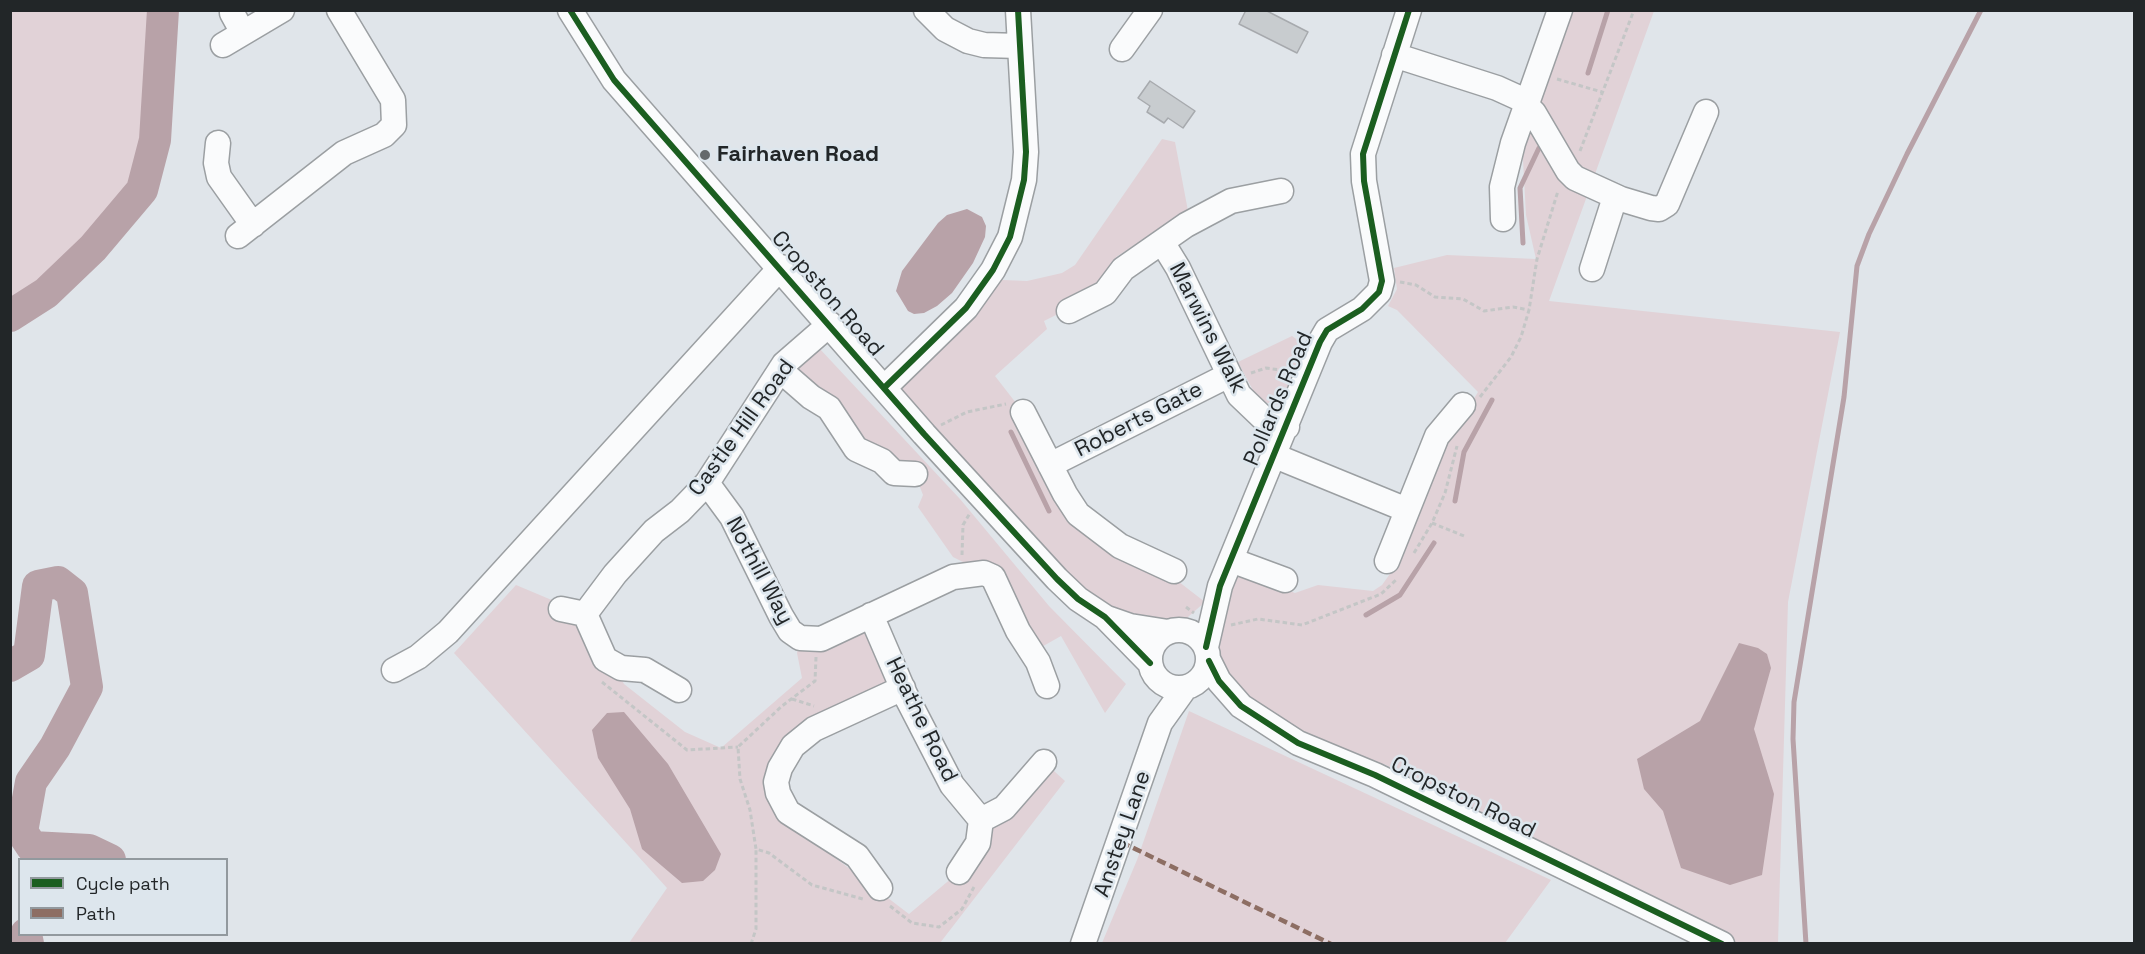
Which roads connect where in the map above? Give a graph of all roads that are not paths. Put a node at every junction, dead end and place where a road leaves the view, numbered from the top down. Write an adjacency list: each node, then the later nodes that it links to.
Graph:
1 (282, 10): 9 (street)
2 (339, 10): 15 (street)
3 (570, 10): 20 (street, Cropston Road)
4 (926, 10): 10 (street)
5 (1018, 10): 10 (street)
6 (1150, 10): 11 (street)
7 (1409, 10): 12 (street)
8 (1560, 10): 13 (street)
9 (233, 30)
10 (1019, 46): 26 (street)
11 (1122, 49)
12 (1394, 55): 13 (street); 29 (street, Pollards Road)
13 (1526, 104): 17 (street); 18 (street)
14 (1706, 112): 17 (street)
15 (218, 143)
16 (1281, 191): 19 (street, Marwins Walk)
17 (1615, 196): 21 (street)
18 (1503, 219)
19 (1161, 242): 22 (street, Marwins Walk); 25 (street, Marwins Walk)
20 (780, 267): 23 (street, Cropston Road); 46 (street)
21 (1592, 269)
22 (1069, 311)
23 (830, 324): 24 (street, Castle Hill Road); 26 (street, Cropston Road)
24 (780, 370): 32 (street); 33 (street, Castle Hill Road)
25 (1230, 379): 29 (street, Marwins Walk); 31 (street, Roberts Gate)
26 (885, 387): 43 (street, Cropston Road)
27 (1470, 403): 34 (street)
28 (1023, 412): 31 (street, Roberts Gate)
29 (1287, 427): 30 (street, Pollards Road)
30 (1275, 456): 34 (street); 36 (street, Pollards Road)
31 (1050, 465): 37 (street, Roberts Gate)
32 (915, 474)
33 (707, 483): 41 (street, Castle Hill Road); 42 (street, Nothill Way)
34 (1407, 510): 35 (street)
35 (1398, 558)
36 (1231, 560): 38 (street); 40 (street, Pollards Road)
37 (1174, 571)
38 (1285, 580)
39 (561, 609): 41 (street)
40 (1197, 613): 44 (street, Pollards Road); 45 (street)
41 (585, 614): 51 (street)
42 (871, 615): 48 (street, Nothill Way); 50 (street, Heathe Road)
43 (1105, 617): 44 (street, Cropston Road); 47 (street, Cropston Road)
44 (1170, 631): 45 (street, Cropston Road); 47 (street)
45 (1207, 654): 49 (street); 52 (street, Cropston Road)
46 (394, 670)
47 (1153, 671): 49 (street, Cropston Road); 53 (street, Anstey Lane)
48 (1047, 686)
49 (1189, 687): 52 (street, Cropston Road); 53 (street, Anstey Lane)
50 (903, 688): 55 (street, Heathe Road); 57 (street)
51 (665, 689)
52 (1241, 706): 59 (street, Cropston Road)
53 (1160, 723): 58 (street, Anstey Lane)
54 (1044, 762): 55 (street)
55 (979, 831): 56 (street)
56 (959, 872)
57 (880, 888)
58 (1083, 944)
59 (1722, 944)

